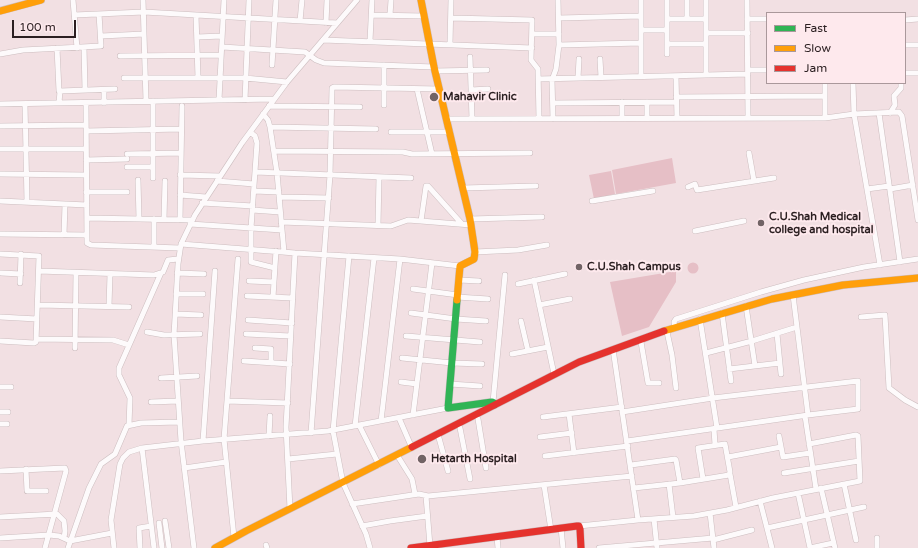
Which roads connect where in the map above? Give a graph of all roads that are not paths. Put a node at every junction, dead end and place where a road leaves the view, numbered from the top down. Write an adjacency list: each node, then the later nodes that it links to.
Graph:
1 (41, 0): 20 (main road)
2 (73, 0): 23 (street)
3 (143, 0): 21 (street)
4 (224, 0): 27 (street)
5 (249, 0): 30 (street)
6 (276, 0): 33 (street)
7 (302, 0): 41 (street)
8 (327, 0): 42 (street)
9 (357, 0): 43 (street)
10 (372, 0): 25 (street)
11 (391, 0): 26 (street)
12 (421, 0): 28 (main road)
13 (451, 0): 31 (street)
14 (558, 0): 32 (street)
15 (641, 0): 29 (street)
16 (667, 0): 34 (street)
17 (687, 0): 35 (street)
18 (706, 0): 36 (street)
19 (747, 0): 37 (street)
20 (0, 11)
21 (144, 12): 22 (street); 24 (street); 48 (street)
22 (99, 14): 23 (street); 51 (street)
23 (74, 15): 67 (street)
24 (196, 15): 27 (street); 53 (street)
25 (371, 15): 26 (street); 55 (street)
26 (390, 15): 28 (street)
27 (223, 16): 30 (street); 52 (street)
28 (423, 16): 56 (main road)
29 (641, 16): 32 (street); 44 (street)
30 (248, 17): 33 (street); 68 (street)
31 (451, 18): 49 (street); 58 (street)
32 (559, 18): 50 (street)
33 (274, 19): 41 (street); 70 (street)
34 (667, 19): 35 (street); 45 (street)
35 (687, 19): 36 (street)
36 (706, 19): 46 (street)
37 (747, 19): 38 (street); 47 (street)
38 (766, 19)
39 (918, 19): 40 (street)
40 (906, 20)
41 (300, 21): 42 (street)
42 (326, 23): 43 (street)
43 (337, 24): 54 (street)
44 (641, 30): 45 (street); 57 (street)
45 (667, 30): 59 (street)
46 (706, 33): 47 (street); 60 (street)
47 (748, 33): 87 (street)
48 (144, 34): 51 (street); 77 (street)
49 (532, 34): 50 (street); 69 (street)
50 (559, 34): 63 (street)
51 (101, 36): 64 (street)
52 (222, 36): 53 (street); 65 (street)
53 (197, 37): 73 (street)
54 (323, 40): 55 (street); 75 (street)
55 (370, 41): 56 (street)
56 (430, 43): 58 (street); 83 (main road)
57 (641, 43): 63 (street); 91 (street)
58 (450, 44): 69 (street)
59 (667, 44): 60 (street); 72 (street)
60 (706, 44): 90 (street)
61 (906, 45): 62 (street)
62 (918, 45)
63 (559, 46): 99 (street)
64 (84, 47): 67 (street); 111 (street)
65 (222, 47): 68 (street); 74 (street)
66 (57, 48): 67 (street); 71 (street); 114 (street)
67 (77, 48)
68 (247, 48): 70 (street); 98 (street)
69 (532, 48): 101 (street)
70 (273, 50): 75 (street); 81 (street)
71 (0, 54)
72 (667, 54)
73 (197, 55): 74 (street); 77 (street); 96 (street)
74 (221, 55): 97 (street)
75 (310, 55): 82 (street); 102 (street)
76 (120, 56): 77 (street)
77 (145, 56): 95 (street)
78 (470, 57): 84 (street)
79 (579, 59): 100 (street)
80 (600, 59): 93 (street)
81 (272, 65)
82 (384, 65): 83 (street); 106 (street)
83 (434, 69): 84 (street); 109 (main road)
84 (471, 70): 85 (street); 113 (street)
85 (487, 70)
86 (766, 70): 87 (street)
87 (748, 72): 90 (street); 116 (street)
88 (906, 73): 89 (street)
89 (918, 73)
90 (706, 75): 92 (street)
91 (641, 76): 92 (street); 93 (street)
92 (676, 76): 118 (street)
93 (601, 77): 100 (street)
94 (124, 78): 95 (street)
95 (145, 78): 96 (street); 121 (street)
96 (198, 78): 97 (street)
97 (220, 78): 98 (street); 119 (street)
98 (245, 78): 102 (street); 120 (street)
99 (553, 78): 100 (street); 101 (street); 127 (street)
100 (578, 78)
101 (538, 79): 147 (street)
102 (287, 82): 117 (street)
103 (825, 84): 115 (street)
104 (853, 84): 139 (street)
105 (901, 84): 137 (street)
106 (384, 88): 108 (street); 131 (street); 134 (street)
107 (115, 89): 112 (street)
108 (417, 89): 109 (street); 160 (street)
109 (439, 89): 141 (main road)
110 (488, 89): 113 (street)
111 (85, 90): 112 (street); 114 (street)
112 (104, 90): 126 (street)
113 (471, 90): 142 (street)
114 (59, 92): 125 (street)
115 (825, 96): 116 (street); 146 (street)
116 (748, 97): 118 (street); 140 (street)
117 (274, 99): 120 (street); 133 (street)
118 (676, 99): 124 (street); 145 (street)
119 (219, 100): 120 (street); 122 (street)
120 (244, 100)
121 (146, 101): 122 (street); 126 (street)
122 (153, 101): 153 (street)
123 (622, 102): 124 (street); 127 (street); 143 (street)
124 (647, 102): 144 (street)
125 (59, 103): 129 (street); 130 (street)
126 (104, 103): 130 (street)
127 (553, 103): 148 (street)
128 (0, 104): 129 (street)
129 (25, 104): 151 (street)
130 (86, 104): 149 (street)
131 (384, 105)
132 (182, 106): 154 (street)
133 (269, 106): 134 (street); 138 (street)
134 (332, 107): 135 (street); 155 (street)
135 (360, 107)
136 (879, 113): 137 (street); 139 (street); 195 (street)
137 (890, 113): 193 (street)
138 (263, 114): 152 (street); 158 (street)
139 (854, 114): 146 (street); 197 (street)
140 (748, 117): 145 (street); 146 (street)
141 (447, 118): 142 (street); 161 (main road)
142 (472, 118): 147 (street)
143 (622, 118): 144 (street); 148 (street)
144 (647, 118): 145 (street)
145 (677, 118)
146 (825, 118)
147 (538, 119): 148 (street)
148 (553, 119)
149 (86, 125): 151 (street); 157 (street)
150 (0, 126): 151 (street)
151 (25, 126): 163 (street)
152 (270, 127): 155 (street); 165 (street)
153 (153, 129): 154 (street); 157 (street); 167 (street)
154 (181, 129): 168 (street)
155 (331, 129): 156 (street); 166 (street)
156 (376, 129)
157 (86, 131): 164 (street)
158 (250, 132): 176 (street); 185 (street)
159 (391, 132): 160 (street)
160 (426, 132): 161 (street); 171 (street)
161 (450, 132): 172 (main road)
162 (0, 149): 163 (street)
163 (26, 149): 164 (street); 179 (street)
164 (86, 149): 173 (street)
165 (274, 151): 166 (street); 177 (street)
166 (331, 151): 171 (street); 182 (street)
167 (153, 153): 168 (street); 173 (street); 175 (street)
168 (181, 153): 181 (street)
169 (530, 153): 172 (street)
170 (749, 153): 190 (street)
171 (432, 154): 172 (street)
172 (455, 154): 196 (main road)
173 (86, 160): 180 (street)
174 (127, 167): 175 (street)
175 (153, 167): 184 (street)
176 (255, 172): 177 (street); 191 (street)
177 (277, 173): 182 (street); 203 (street)
178 (0, 174): 179 (street)
179 (27, 174): 180 (street); 208 (street)
180 (86, 175): 200 (street)
181 (180, 175): 185 (street); 202 (street)
182 (330, 175): 183 (street); 205 (street)
183 (379, 177): 186 (street); 228 (street)
184 (153, 178)
185 (218, 178): 191 (street); 204 (street)
186 (411, 178)
187 (774, 178): 190 (street)
188 (138, 180): 216 (street)
189 (164, 181): 218 (street)
190 (754, 181): 194 (street)
191 (254, 184): 198 (street)
192 (536, 186): 196 (street)
193 (913, 186): 195 (street); 220 (street)
194 (688, 187)
195 (890, 187): 197 (street); 252 (street)
196 (462, 188): 225 (main road)
197 (867, 189): 254 (street)
198 (254, 191): 203 (street); 212 (street)
199 (653, 191): 207 (street)
200 (86, 192): 201 (street); 211 (street)
201 (127, 192)
202 (180, 195): 204 (street); 219 (street)
203 (279, 195): 205 (street); 213 (street)
204 (206, 196): 209 (street)
205 (329, 198): 226 (street)
206 (0, 201): 208 (street)
207 (592, 201)
208 (27, 202): 210 (street)
209 (202, 203): 212 (street); 223 (street)
210 (65, 204): 211 (street); 233 (street)
211 (86, 205): 215 (street)
212 (252, 208): 213 (street); 229 (street)
213 (280, 212): 224 (street)
214 (542, 217): 225 (street)
215 (86, 218): 216 (street); 234 (street)
216 (139, 219): 217 (street)
217 (154, 219): 218 (street); 237 (street)
218 (164, 219): 219 (street)
219 (180, 220): 223 (street)
220 (918, 220)
221 (421, 221): 227 (street); 227 (street); 228 (street)
222 (744, 221): 231 (street)
223 (191, 222): 229 (street); 236 (street)
224 (281, 222): 226 (street); 230 (street)
225 (470, 222): 227 (street); 241 (main road)
226 (327, 223): 228 (street); 245 (street)
227 (462, 224)
228 (378, 226)
229 (251, 228): 230 (street); 238 (street)
230 (282, 230): 240 (street)
231 (695, 231)
232 (0, 234): 233 (street)
233 (64, 235): 234 (street)
234 (87, 235): 237 (street)
235 (548, 245): 241 (street)
236 (181, 246): 237 (street); 238 (street); 248 (street)
237 (154, 247)
238 (250, 249): 239 (street); 256 (street)
239 (276, 251): 240 (street); 256 (street)
240 (284, 252): 242 (street)
241 (475, 252): 255 (main road)
242 (295, 253): 245 (street); 284 (street)
243 (0, 254): 244 (street)
244 (21, 254): 258 (street); 262 (street)
245 (325, 255): 246 (street); 385 (street)
246 (349, 256): 247 (street); 384 (street)
247 (374, 258): 249 (street); 381 (street)
248 (178, 259): 261 (street); 264 (street)
249 (400, 259): 253 (street); 376 (street)
250 (918, 259): 252 (street)
251 (238, 260): 360 (street)
252 (900, 262): 254 (street)
253 (432, 263): 255 (street); 277 (street)
254 (880, 265): 308 (street)
255 (460, 266): 269 (main road)
256 (275, 268): 273 (street)
257 (215, 271): 393 (street)
258 (39, 272): 259 (street); 287 (street)
259 (76, 272): 263 (street); 289 (street)
260 (1, 273): 262 (street)
261 (177, 273): 265 (street); 278 (street)
262 (21, 274): 274 (street)
263 (110, 274): 264 (street); 290 (street)
264 (161, 274): 324 (street)
265 (204, 274)
266 (505, 274): 363 (street)
267 (565, 274): 270 (street)
268 (918, 278): 280 (main road)
269 (459, 280): 272 (street); 282 (main road)
270 (534, 280): 275 (street); 288 (street)
271 (249, 281): 273 (street)
272 (479, 281)
273 (274, 282): 283 (street)
274 (20, 283)
275 (518, 284)
276 (413, 289): 277 (street)
277 (428, 291): 282 (street); 297 (street)
278 (176, 294): 279 (street); 295 (street)
279 (203, 294)
280 (793, 295): 291 (main road); 307 (street)
281 (247, 296): 283 (street)
282 (458, 296): 285 (street); 301 (main road)
283 (273, 297): 284 (street)
284 (293, 298): 306 (street)
285 (488, 299)
286 (570, 299): 288 (street)
287 (38, 305): 289 (street); 300 (street)
288 (539, 305): 325 (street)
289 (76, 306): 290 (street); 318 (street)
290 (109, 306): 292 (street)
291 (746, 306): 294 (main road); 320 (street)
292 (129, 307)
293 (411, 312): 297 (street)
294 (722, 313): 302 (main road); 328 (street)
295 (175, 314): 296 (street); 313 (street)
296 (201, 314)
297 (426, 314): 301 (street); 316 (street)
298 (0, 317): 300 (street)
299 (861, 317): 365 (street)
300 (37, 319): 317 (street)
301 (456, 319): 304 (street); 319 (main road)
302 (700, 319): 308 (main road); 331 (street)
303 (248, 320): 306 (street)
304 (486, 321)
305 (521, 321): 329 (street)
306 (292, 323): 314 (street)
307 (797, 327): 312 (street); 356 (street)
308 (671, 330): 323 (main road); 330 (main road); 357 (street)
309 (147, 332): 313 (street)
310 (200, 334): 313 (street)
311 (246, 334): 314 (street)
312 (777, 334): 320 (street); 337 (street)
313 (174, 335): 346 (street)
314 (291, 336): 338 (street)
315 (406, 336): 316 (street)
316 (423, 338): 319 (street); 334 (street)
317 (36, 339): 318 (street); 321 (street)
318 (75, 339): 324 (street); 326 (street)
319 (454, 341): 322 (street); 339 (main road)
320 (752, 341): 328 (street); 341 (street)
321 (0, 342)
322 (480, 342)
323 (641, 342): 330 (main road); 350 (street)
324 (129, 345): 380 (street)
325 (548, 347): 329 (street); 343 (street)
326 (75, 348)
327 (255, 348): 336 (street)
328 (726, 348): 331 (street); 342 (street)
329 (528, 351): 332 (street)
330 (613, 351): 343 (main road); 366 (street); 375 (main road)
331 (706, 353): 358 (street)
332 (512, 354)
333 (402, 358): 334 (street)
334 (420, 360): 339 (street); 351 (street)
335 (244, 361): 336 (street)
336 (271, 363): 338 (street)
337 (780, 363): 341 (street); 344 (street)
338 (290, 364): 362 (street)
339 (452, 364): 340 (street); 352 (main road)
340 (482, 364)
341 (755, 366): 342 (street)
342 (729, 369): 348 (street)
343 (554, 374): 363 (main road)
344 (781, 374)
345 (197, 376): 346 (street)
346 (177, 377): 347 (street); 359 (street)
347 (161, 378)
348 (731, 381)
349 (401, 382): 351 (street)
350 (659, 383)
351 (417, 384): 370 (street)
352 (450, 384): 354 (street); 364 (main road)
353 (0, 386): 355 (street)
354 (480, 386)
355 (10, 387)
356 (805, 387): 358 (street); 372 (street); 372 (street)
357 (676, 388)
358 (713, 398): 366 (street); 383 (street)
359 (178, 401): 361 (street); 377 (street)
360 (227, 401): 362 (street); 392 (street)
361 (151, 402)
362 (288, 403): 387 (street)
363 (493, 404): 364 (main road); 400 (main road)
364 (448, 408): 370 (street)
365 (918, 408)
366 (622, 410): 369 (street); 394 (street)
367 (0, 412): 368 (street)
368 (8, 412)
369 (568, 414): 373 (street); 386 (street)
370 (413, 415): 374 (street)
371 (270, 416): 388 (street)
372 (807, 416): 383 (street); 396 (street)
373 (543, 417)
374 (398, 418): 376 (street); 400 (street)
375 (478, 419): 382 (main road); 415 (street)
376 (381, 421): 381 (street)
377 (179, 422): 380 (street); 395 (street)
378 (0, 424): 379 (street)
379 (7, 424)
380 (129, 425): 401 (street)
381 (357, 426): 384 (street); 412 (street)
382 (460, 428): 391 (main road); 423 (street)
383 (715, 428): 394 (street); 397 (street)
384 (333, 431): 385 (street); 405 (street)
385 (311, 433): 387 (street)
386 (572, 433): 390 (street); 403 (street)
387 (286, 435): 388 (street); 409 (street)
388 (269, 436): 392 (street)
389 (779, 436): 398 (street)
390 (540, 437)
391 (439, 438): 407 (main road); 419 (street)
392 (224, 439): 393 (street); 411 (street)
393 (203, 441): 395 (street)
394 (627, 443): 403 (street); 413 (street)
395 (181, 444): 399 (street); 414 (street)
396 (809, 444): 404 (street); 410 (street)
397 (715, 445): 408 (street); 424 (street)
398 (781, 447): 404 (street); 408 (street)
399 (142, 448): 402 (street); 453 (street)
400 (412, 448): 407 (main road)
401 (116, 451): 402 (street); 469 (street)
402 (129, 452): 460 (street)
403 (574, 453): 406 (street)
404 (810, 453): 416 (street)
405 (337, 454): 409 (street); 428 (street)
406 (545, 456)
407 (398, 457): 412 (main road); 428 (main road); 434 (street)
408 (728, 457): 421 (street)
409 (288, 459): 440 (street)
410 (859, 461): 416 (street); 427 (street)
411 (226, 462): 414 (street); 462 (street)
412 (379, 465): 428 (main road)
413 (631, 465): 422 (street); 425 (street)
414 (184, 468): 481 (street)
415 (486, 468)
416 (813, 469): 420 (street); 431 (street)
417 (26, 470): 418 (street); 432 (street); 443 (street)
418 (0, 471)
419 (448, 471)
420 (784, 473)
421 (730, 474): 424 (street); 438 (street)
422 (632, 476): 429 (street); 430 (street)
423 (470, 479)
424 (703, 479): 425 (street)
425 (680, 483): 426 (street)
426 (669, 484): 430 (street); 447 (street)
427 (844, 484): 431 (street); 441 (street)
428 (344, 485): 437 (street); 440 (main road); 482 (main road)
429 (544, 485): 435 (street); 458 (street)
430 (634, 488): 449 (street)
431 (818, 489): 433 (street); 444 (street)
432 (46, 490)
433 (798, 492): 436 (street); 450 (street)
434 (415, 494): 435 (street); 437 (street)
435 (426, 496): 445 (street)
436 (760, 501): 438 (street); 457 (street)
437 (352, 504): 454 (street)
438 (736, 507): 442 (street)
439 (864, 507): 441 (street)
440 (290, 509): 462 (main road)
441 (849, 510): 444 (street); 468 (street)
442 (710, 513): 447 (street); 467 (street)
443 (55, 514): 446 (street); 461 (street); 465 (street)
444 (827, 515): 450 (street); 473 (street)
445 (427, 516): 454 (street); 472 (street)
446 (0, 517)
447 (672, 517): 448 (street)
448 (654, 519): 449 (street); 471 (street)
449 (638, 520): 455 (street)
450 (804, 520): 457 (street); 491 (street)
451 (166, 521): 480 (street)
452 (159, 523): 479 (street)
453 (151, 526): 477 (street); 478 (street)
454 (362, 526): 483 (street)
455 (579, 526): 456 (main road); 487 (main road)
456 (561, 528): 458 (main road); 486 (street)
457 (767, 528): 490 (street)
458 (551, 530): 463 (main road)
459 (752, 530): 467 (street)
460 (112, 533): 469 (street); 476 (street)
461 (49, 535): 464 (street); 465 (street); 474 (street)
462 (234, 537): 482 (main road)
463 (497, 537): 470 (main road); 485 (street)
464 (0, 538)
465 (64, 538): 469 (street)
466 (877, 538): 492 (street)
467 (713, 539): 471 (street); 489 (street)
468 (856, 540)
469 (70, 541): 475 (street)
470 (450, 545): 472 (main road)
471 (657, 545): 488 (street)
472 (430, 546): 484 (main road)
473 (834, 546): 491 (street)
474 (45, 548)
475 (68, 548)
476 (114, 548)
477 (140, 548)
478 (154, 548)
479 (162, 548)
480 (169, 548)
481 (194, 548)
482 (219, 548)
483 (370, 548)
484 (411, 548)
485 (498, 548)
486 (563, 548)
487 (581, 548)
488 (599, 548)
489 (714, 548)
490 (772, 548)
491 (810, 548)
492 (877, 548)

